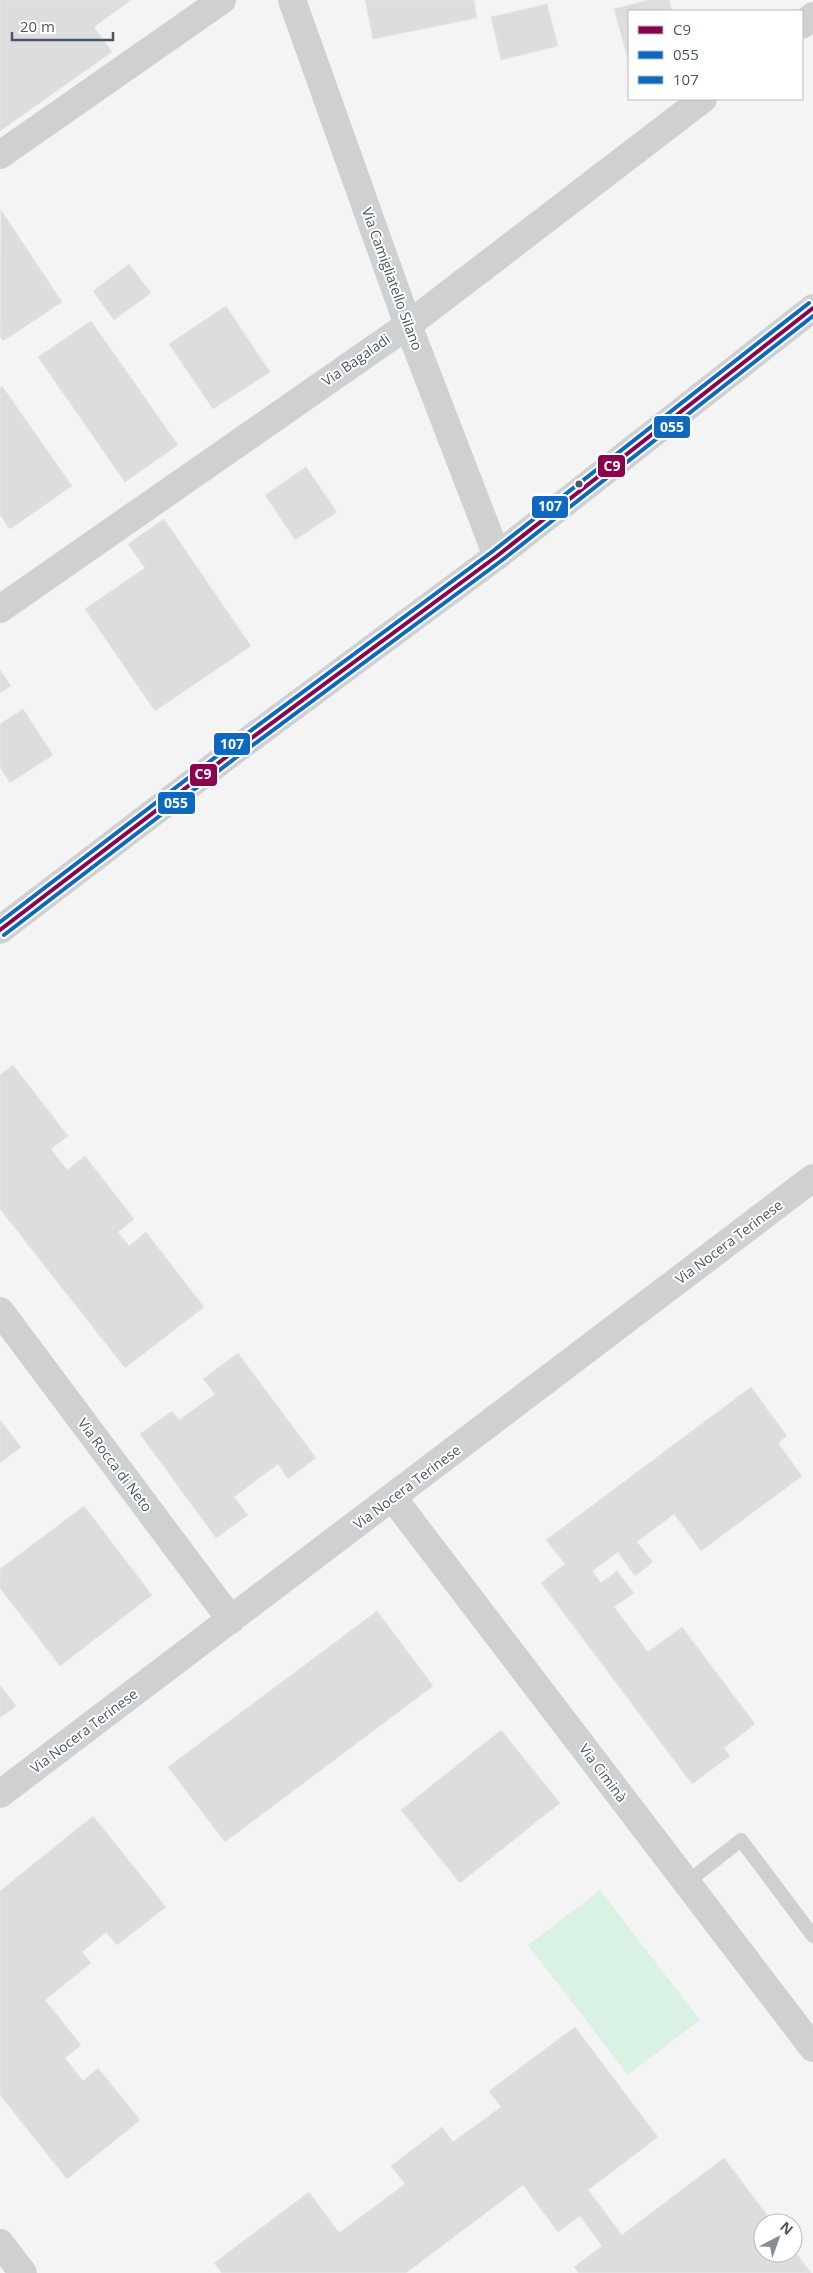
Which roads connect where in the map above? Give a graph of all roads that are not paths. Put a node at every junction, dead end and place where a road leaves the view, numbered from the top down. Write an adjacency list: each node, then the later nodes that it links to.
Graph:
1 (222, 0): 6 (street)
2 (292, 0): 8 (street, Via Camigliatello Silano)
3 (813, 16): 4 (street)
4 (803, 24)
5 (702, 100): 8 (street, Via Bagaladi)
6 (0, 155)
7 (813, 308): 9 (main road)
8 (408, 325): 9 (street, Via Camigliatello Silano); 10 (street, Via Bagaladi)
9 (498, 556): 11 (main road)
10 (0, 608)
11 (0, 930)
12 (813, 1178): 14 (street, Via Nocera Terinese)
13 (0, 1311): 15 (street, Via Rocca di Neto)
14 (393, 1498): 15 (street, Via Nocera Terinese); 17 (street, Via Ciminà)
15 (231, 1620): 16 (street, Via Nocera Terinese)
16 (0, 1794)
17 (686, 1883): 18 (lane); 19 (street, Via Ciminà)
18 (813, 1936)
19 (809, 2035)
20 (0, 2244): 21 (street)
21 (23, 2273)

